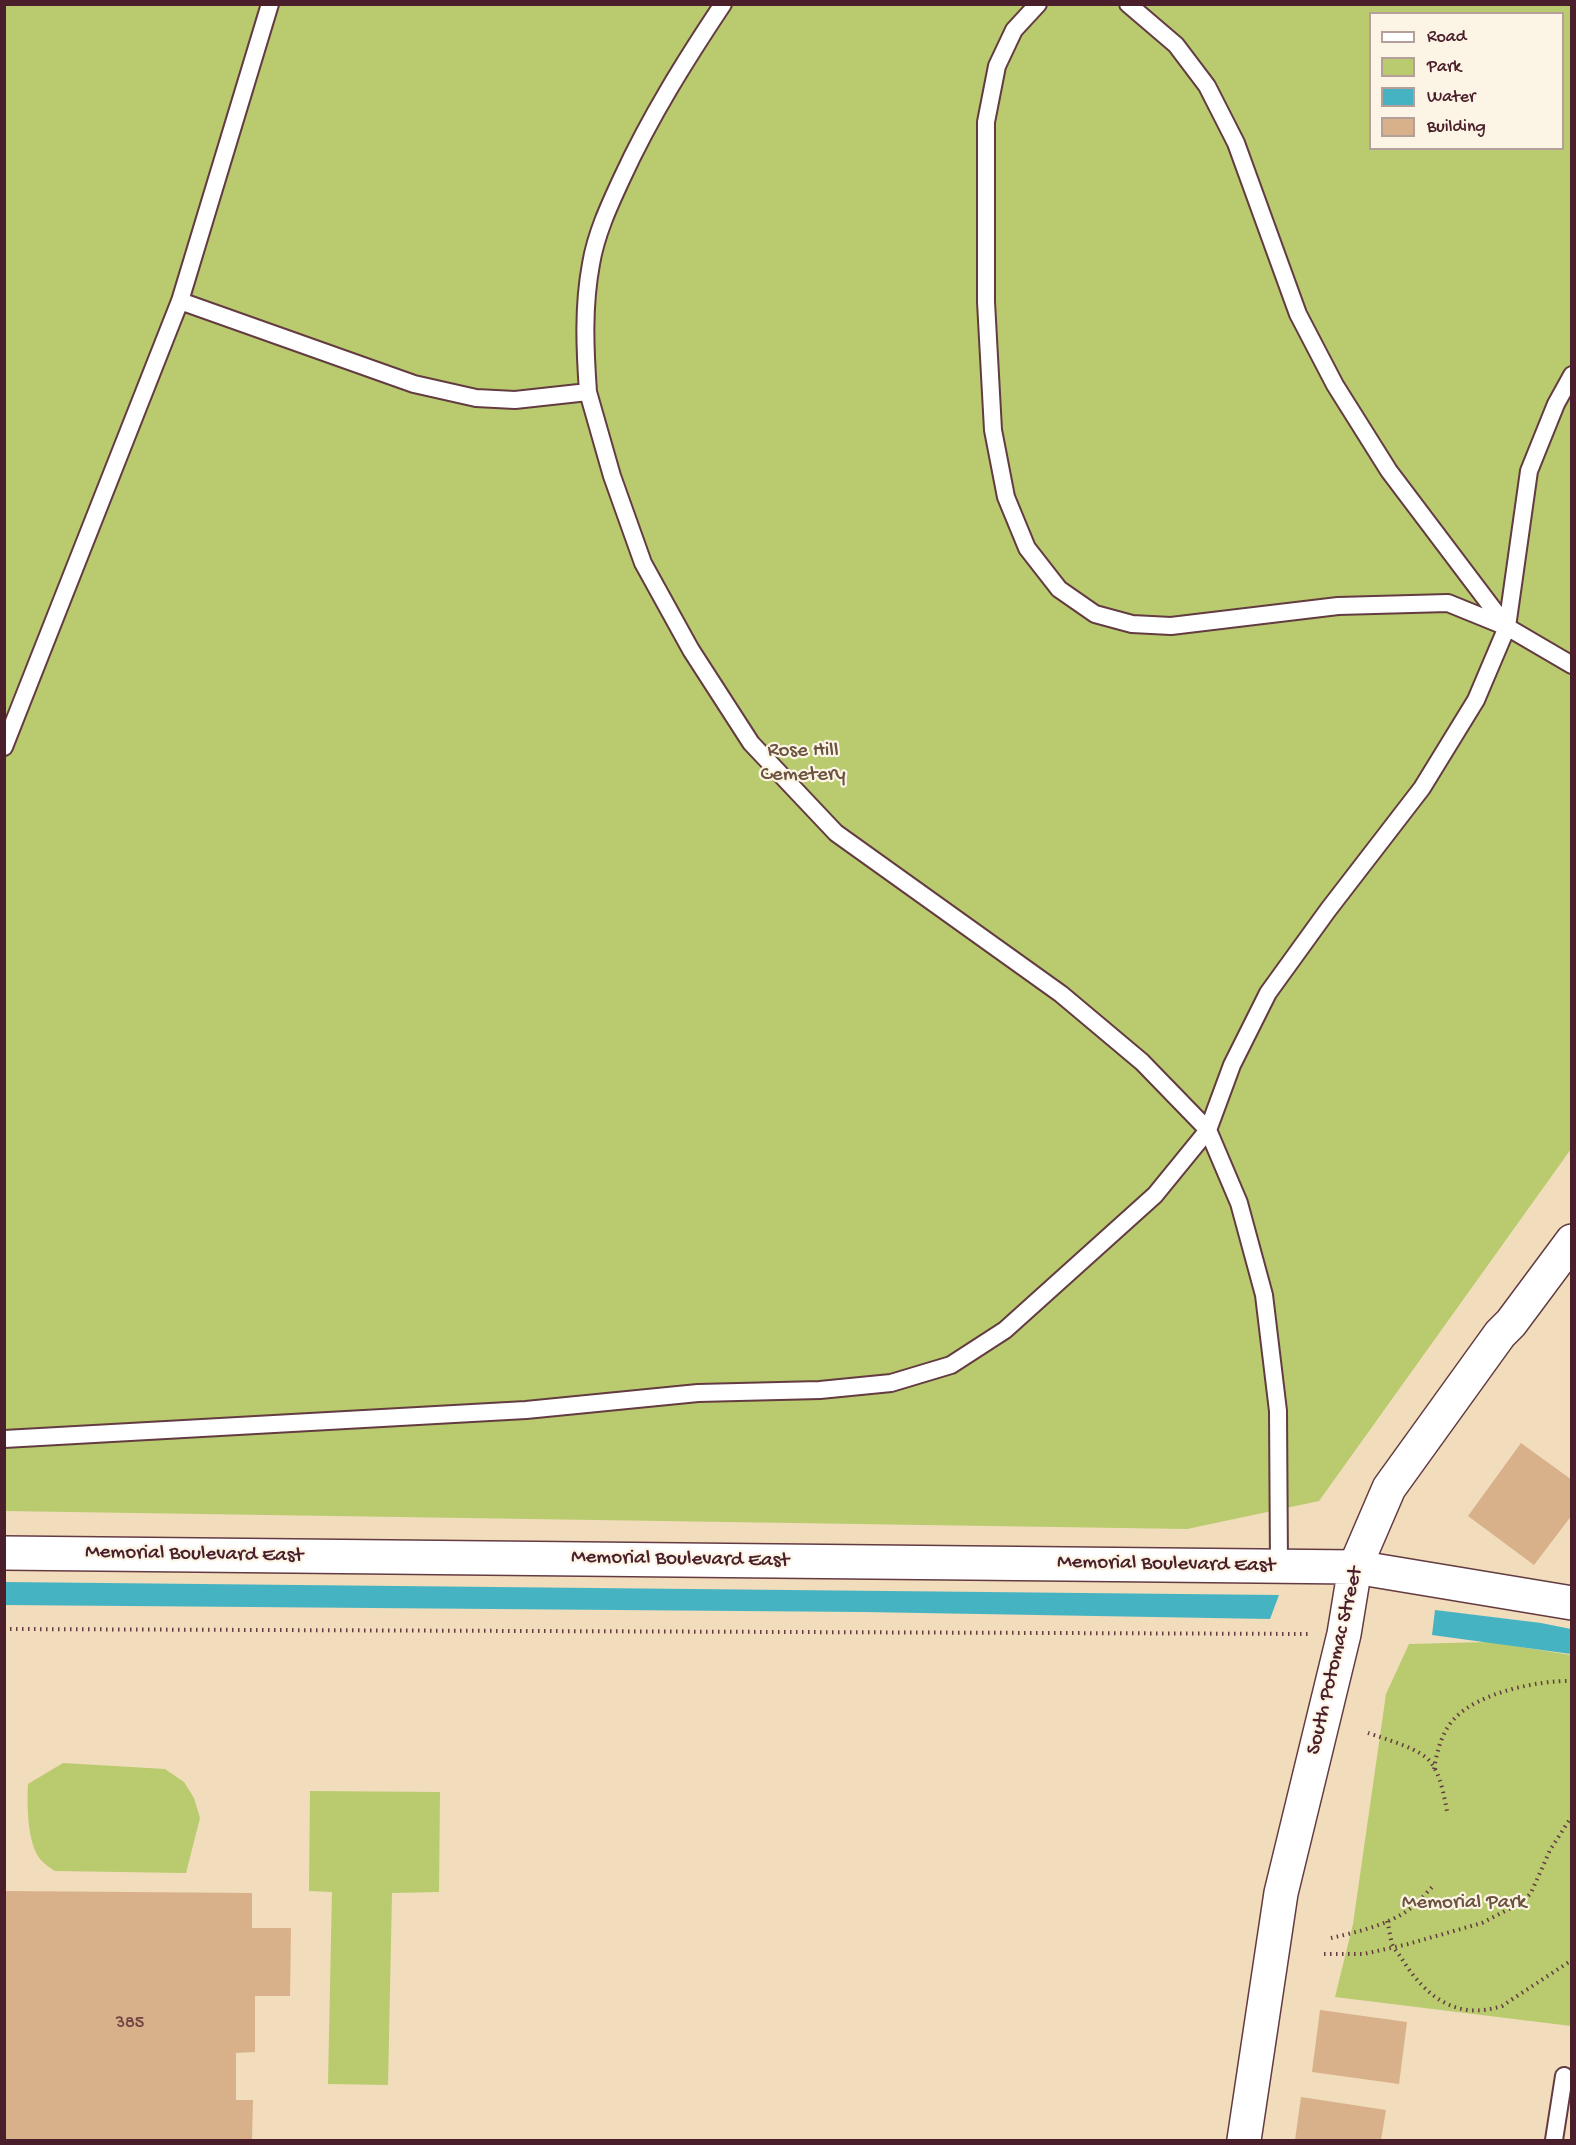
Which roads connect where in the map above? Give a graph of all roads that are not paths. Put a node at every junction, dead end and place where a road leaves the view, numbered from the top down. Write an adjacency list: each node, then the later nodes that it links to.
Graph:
1 (270, 4): 5 (lane)
2 (723, 4): 7 (lane)
3 (1038, 4): 8 (lane)
4 (1128, 4): 8 (lane)
5 (180, 300): 7 (lane); 10 (lane)
6 (1572, 375): 8 (lane)
7 (588, 392): 11 (lane)
8 (1507, 627): 9 (lane); 11 (lane)
9 (1572, 665)
10 (4, 747)
11 (1208, 1130): 13 (lane); 15 (lane)
12 (1572, 1241): 16 (main road, South Potomac Street)
13 (4, 1439)
14 (4, 1553): 15 (main road, Memorial Boulevard East)
15 (1279, 1566): 16 (main road, Memorial Boulevard East)
16 (1356, 1567): 17 (main road, Memorial Boulevard East); 19 (main road, South Potomac Street)
17 (1572, 1603)
18 (1564, 2076): 20 (lane)
19 (1244, 2140)
20 (1554, 2140)

